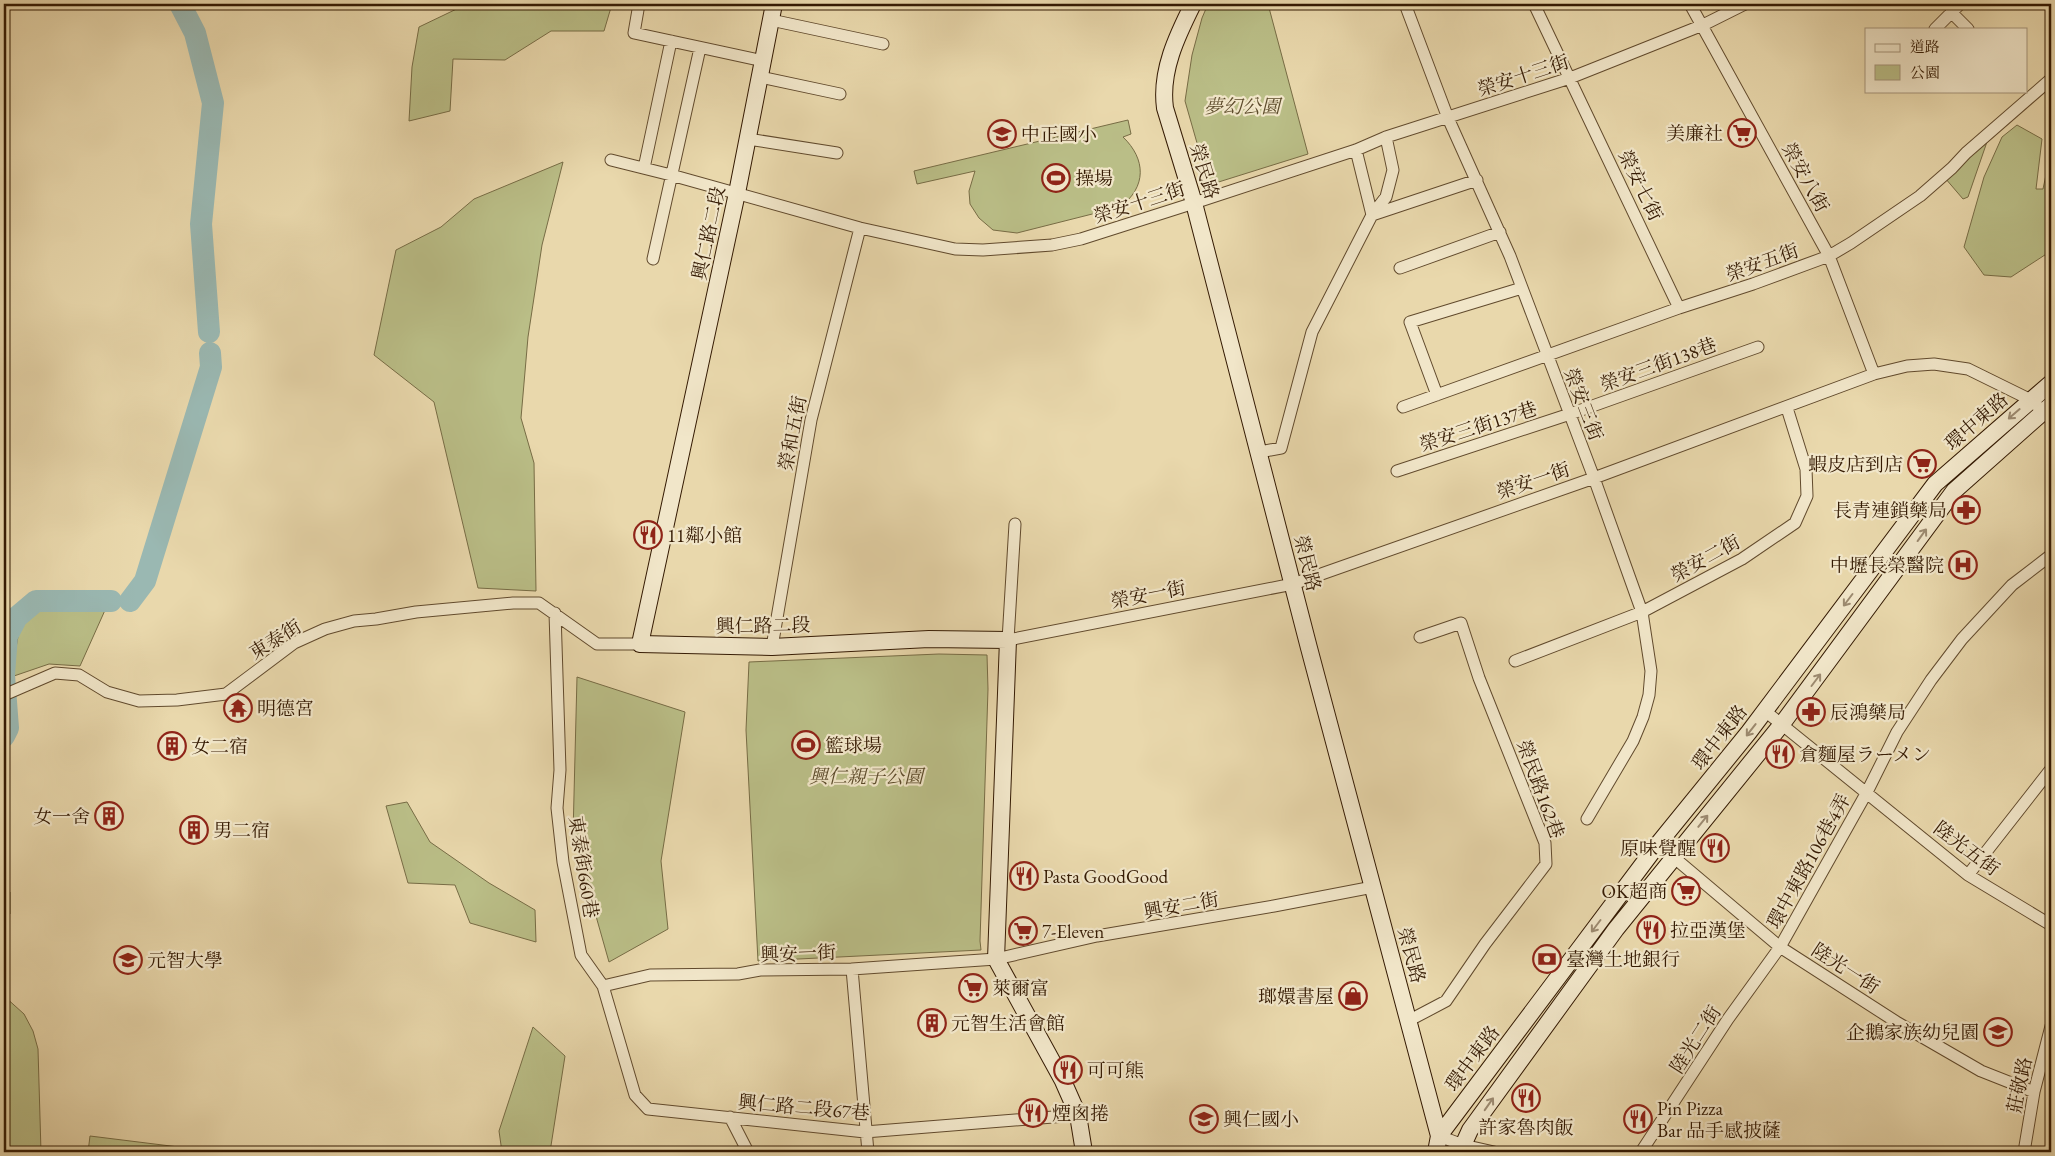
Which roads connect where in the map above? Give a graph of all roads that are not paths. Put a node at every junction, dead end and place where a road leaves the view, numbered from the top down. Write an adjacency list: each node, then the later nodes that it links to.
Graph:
1 (639, 4): 14 (street)
2 (774, 4): 10 (street, 興仁路二段)
3 (1193, 4): 31 (street, 榮民路)
4 (1405, 4): 21 (street, 榮安三街)
5 (1534, 4): 18 (street, 榮安七街)
6 (1690, 4): 11 (street, 榮安八街)
7 (1745, 4): 11 (street, 榮安十三街)
8 (1960, 4): 9 (street)
9 (1951, 12): 12 (street); 13 (street)
10 (772, 20): 15 (street); 17 (street, 興仁路二段)
11 (1703, 25): 18 (street, 榮安十三街); 35 (street, 榮安八街)
12 (1936, 28)
13 (1967, 28)
14 (671, 41): 16 (street); 27 (street)
15 (883, 44)
16 (700, 48): 17 (street); 28 (street)
17 (762, 69): 20 (street); 23 (street, 興仁路二段)
18 (1570, 78): 21 (street, 榮安十三街); 39 (street, 榮安七街)
19 (2051, 79): 35 (street, 榮安五街)
20 (840, 94)
21 (1448, 118): 22 (street, 榮安十三街); 29 (street, 榮安三街)
22 (1386, 138): 24 (street, 榮安十三街); 32 (street)
23 (748, 139): 25 (street); 30 (street, 興仁路二段)
24 (1356, 150): 31 (street, 榮安十三街); 32 (street)
25 (837, 153)
26 (611, 160): 27 (street, 榮安十三街)
27 (644, 168): 28 (street, 榮安十三街)
28 (672, 175): 30 (street, 榮安十三街); 36 (street)
29 (1477, 180): 32 (street); 34 (street, 榮安三街)
30 (737, 193): 33 (street, 榮安十三街); 60 (street, 興仁路二段)
31 (1194, 203): 33 (street, 榮安十三街); 50 (street, 榮民路)
32 (1372, 215): 50 (street)
33 (860, 228): 61 (street, 榮和五街)
34 (1500, 232): 37 (street); 38 (street, 榮安三街)
35 (1829, 256): 39 (street, 榮安五街); 42 (street, 榮安八街)
36 (653, 259)
37 (1400, 268)
38 (1522, 288): 41 (street, 榮安三街); 44 (street)
39 (1679, 308): 41 (street, 榮安五街)
40 (1758, 347): 49 (street, 榮安三街138巷)
41 (1547, 355): 44 (street, 榮安五街); 49 (street, 榮安三街)
42 (1874, 374): 45 (street, 榮安一街); 47 (street, 榮安一街)
43 (2051, 383): 45 (street, 環中東路)
44 (1437, 395): 46 (street, 榮安五街)
45 (2031, 400): 48 (street, 榮安一街); 64 (street, 環中東路, one-way to 64)
46 (1403, 407)
47 (1787, 408): 52 (street, 榮安一街); 56 (street, 榮安二街)
48 (2048, 412): 65 (street, 環中東路, one-way to 48)
49 (1570, 414): 51 (street, 榮安三街137巷); 52 (street, 榮安三街)
50 (1260, 452): 55 (street, 榮民路)
51 (1397, 471)
52 (1594, 478): 55 (street, 榮安一街); 56 (street, 榮安三街)
53 (1015, 524): 59 (street)
54 (2051, 555): 67 (street, 環中東路106巷4弄)
55 (1293, 584): 59 (street, 榮安一街); 72 (street, 榮民路)
56 (1642, 612): 62 (street, 榮安二街); 68 (street, 榮安三街)
57 (555, 614): 60 (street, 東泰街); 63 (street, 東泰街); 77 (street, 東泰街660巷)
58 (1420, 637): 78 (street, 榮民路162巷)
59 (1008, 640): 61 (street, 興仁路二段); 75 (street)
60 (640, 644): 61 (street, 興仁路二段)
61 (772, 647)
62 (1515, 661)
63 (4, 695)
64 (1765, 711): 65 (street, 陸光五街); 69 (street, 環中東路, one-way to 69)
65 (1782, 724): 67 (street, 陸光五街); 70 (street, 環中東路, one-way to 65)
66 (2051, 769): 71 (street)
67 (1867, 792): 71 (street, 陸光五街); 74 (street, 環中東路106巷4弄)
68 (1587, 818)
69 (1658, 844): 70 (street, 陸光一街); 85 (street, 環中東路, one-way to 85)
70 (1674, 857): 74 (street, 陸光一街); 86 (street, 環中東路, one-way to 70)
71 (1968, 875): 73 (street, 陸光五街)
72 (1373, 887): 75 (street, 興安二街); 78 (street, 榮民路)
73 (2051, 926)
74 (1780, 947): 80 (street, 陸光一街); 92 (street, 陸光二街)
75 (996, 959): 76 (street, 興安一街); 82 (street)
76 (852, 969): 77 (street, 興安一街); 84 (street)
77 (603, 986): 81 (street, 東泰街660巷)
78 (1408, 1021): 85 (street, 榮民路)
79 (2051, 1026): 80 (street, 莊敬路)
80 (2034, 1092): 93 (street, 莊敬路)
81 (648, 1109): 83 (street, 興仁路二段67巷)
82 (1078, 1115): 84 (street, 興仁路二段67巷); 89 (street)
83 (730, 1117): 84 (street, 興仁路二段67巷); 87 (street)
84 (865, 1132): 88 (street)
85 (1439, 1136): 86 (street); 90 (street, 榮民路)
86 (1461, 1148): 91 (street)
87 (748, 1152)
88 (868, 1152)
89 (1084, 1152)
90 (1436, 1152)
91 (1494, 1152)
92 (1641, 1152)
93 (2024, 1152)

